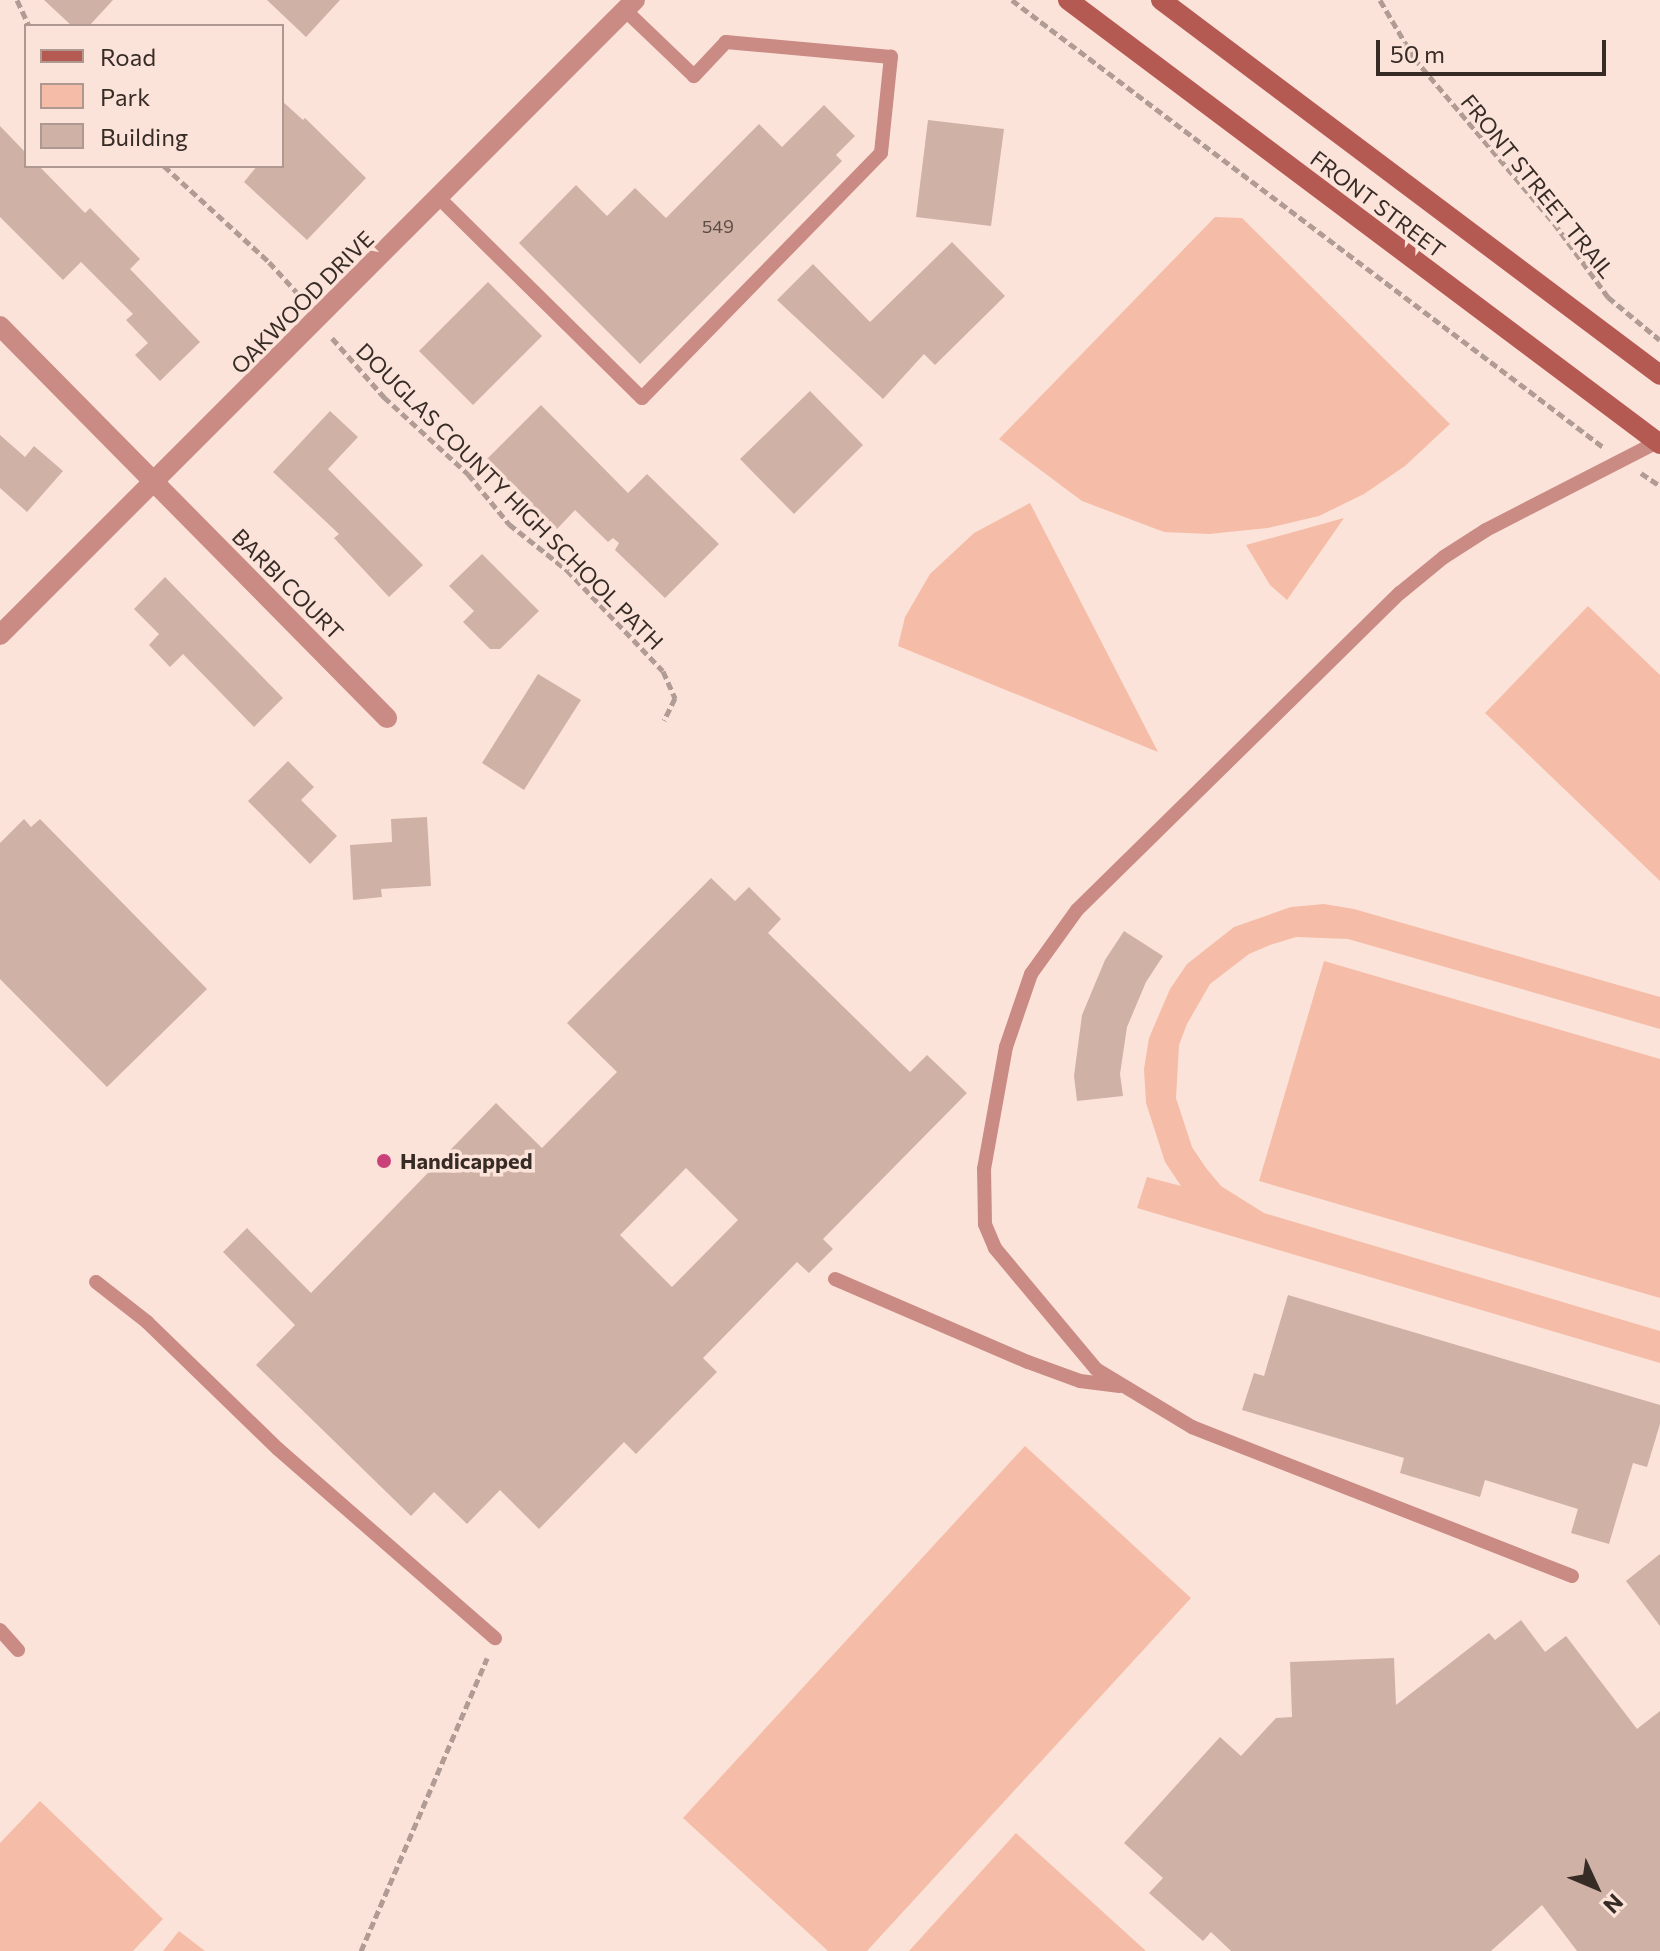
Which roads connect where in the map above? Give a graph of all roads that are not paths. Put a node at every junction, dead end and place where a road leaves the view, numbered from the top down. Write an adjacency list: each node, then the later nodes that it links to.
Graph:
1 (1068, 0): 7 (main road, FRONT STREET)
2 (1161, 0): 6 (main road, FRONT STREET)
3 (630, 5): 4 (street, OAKWOOD DRIVE); 4 (lane)
4 (439, 198): 8 (street, OAKWOOD DRIVE)
5 (0, 326): 8 (street, BARBI COURT)
6 (1660, 375)
7 (1659, 443): 13 (lane)
8 (154, 484): 9 (street, OAKWOOD DRIVE); 10 (street, BARBI COURT)
9 (0, 635)
10 (387, 718)
11 (835, 1279): 13 (lane)
12 (96, 1282): 16 (lane)
13 (1124, 1386): 14 (lane)
14 (1572, 1576)
15 (0, 1630): 17 (lane)
16 (495, 1638)
17 (18, 1650)

